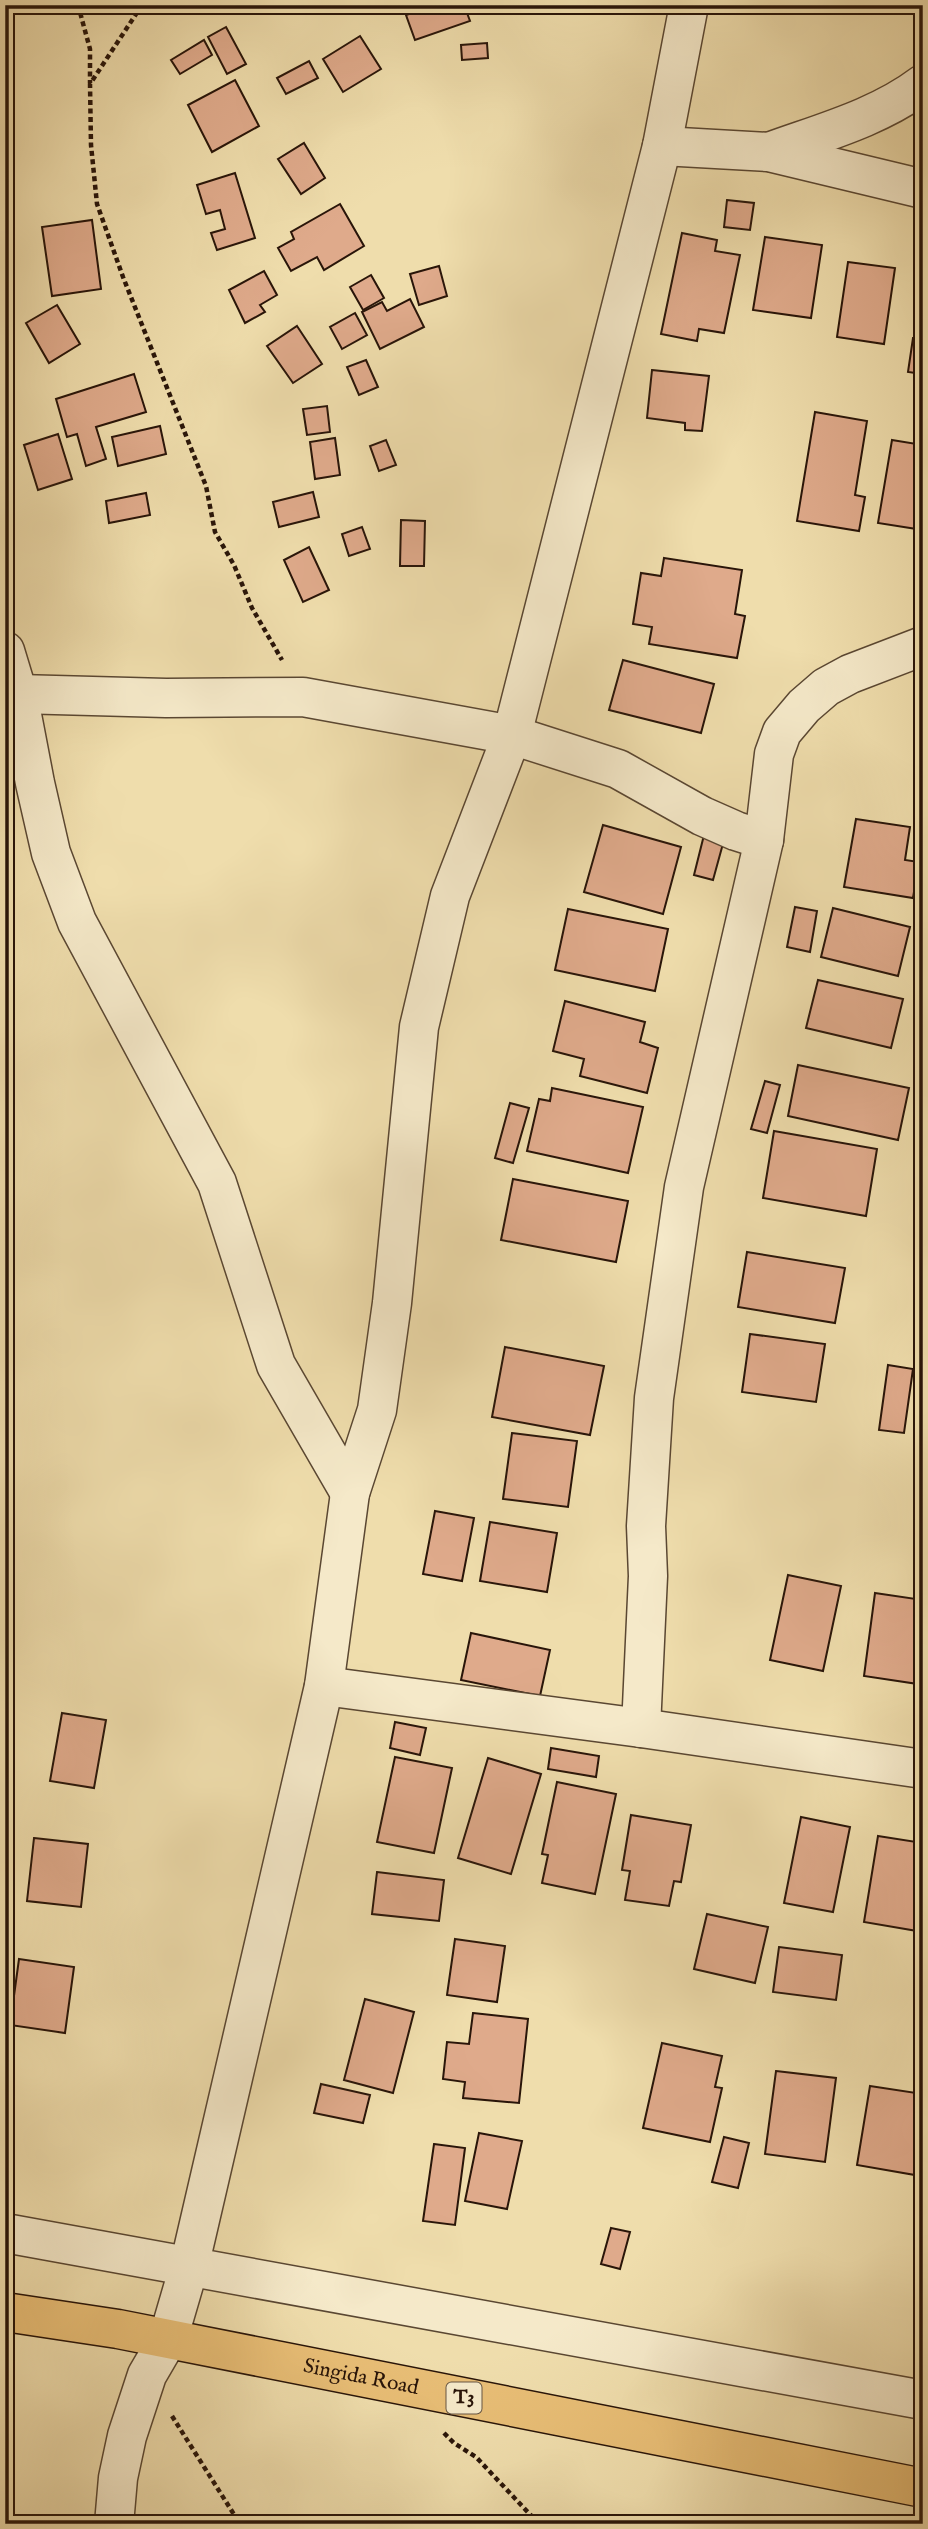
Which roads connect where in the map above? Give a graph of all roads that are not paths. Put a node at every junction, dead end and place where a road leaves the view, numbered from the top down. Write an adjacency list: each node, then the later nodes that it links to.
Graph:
1 (689, 5): 3 (street)
2 (923, 85): 4 (street)
3 (662, 146): 4 (street); 9 (street)
4 (769, 152): 5 (street)
5 (923, 189)
6 (923, 646): 10 (street)
7 (5, 651): 8 (street)
8 (18, 694): 9 (street); 11 (street)
9 (512, 735): 10 (street); 11 (street)
10 (764, 840): 13 (street)
11 (350, 1493): 12 (street)
12 (324, 1686): 13 (street); 16 (street)
13 (641, 1728): 14 (street)
14 (923, 1769)
15 (5, 2233): 16 (street)
16 (189, 2267): 18 (street); 19 (street)
17 (5, 2312): 18 (highway, Singida Road / T3)
18 (168, 2339): 20 (highway, Singida Road / T3); 21 (street)
19 (923, 2400)
20 (923, 2488)
21 (114, 2524)

